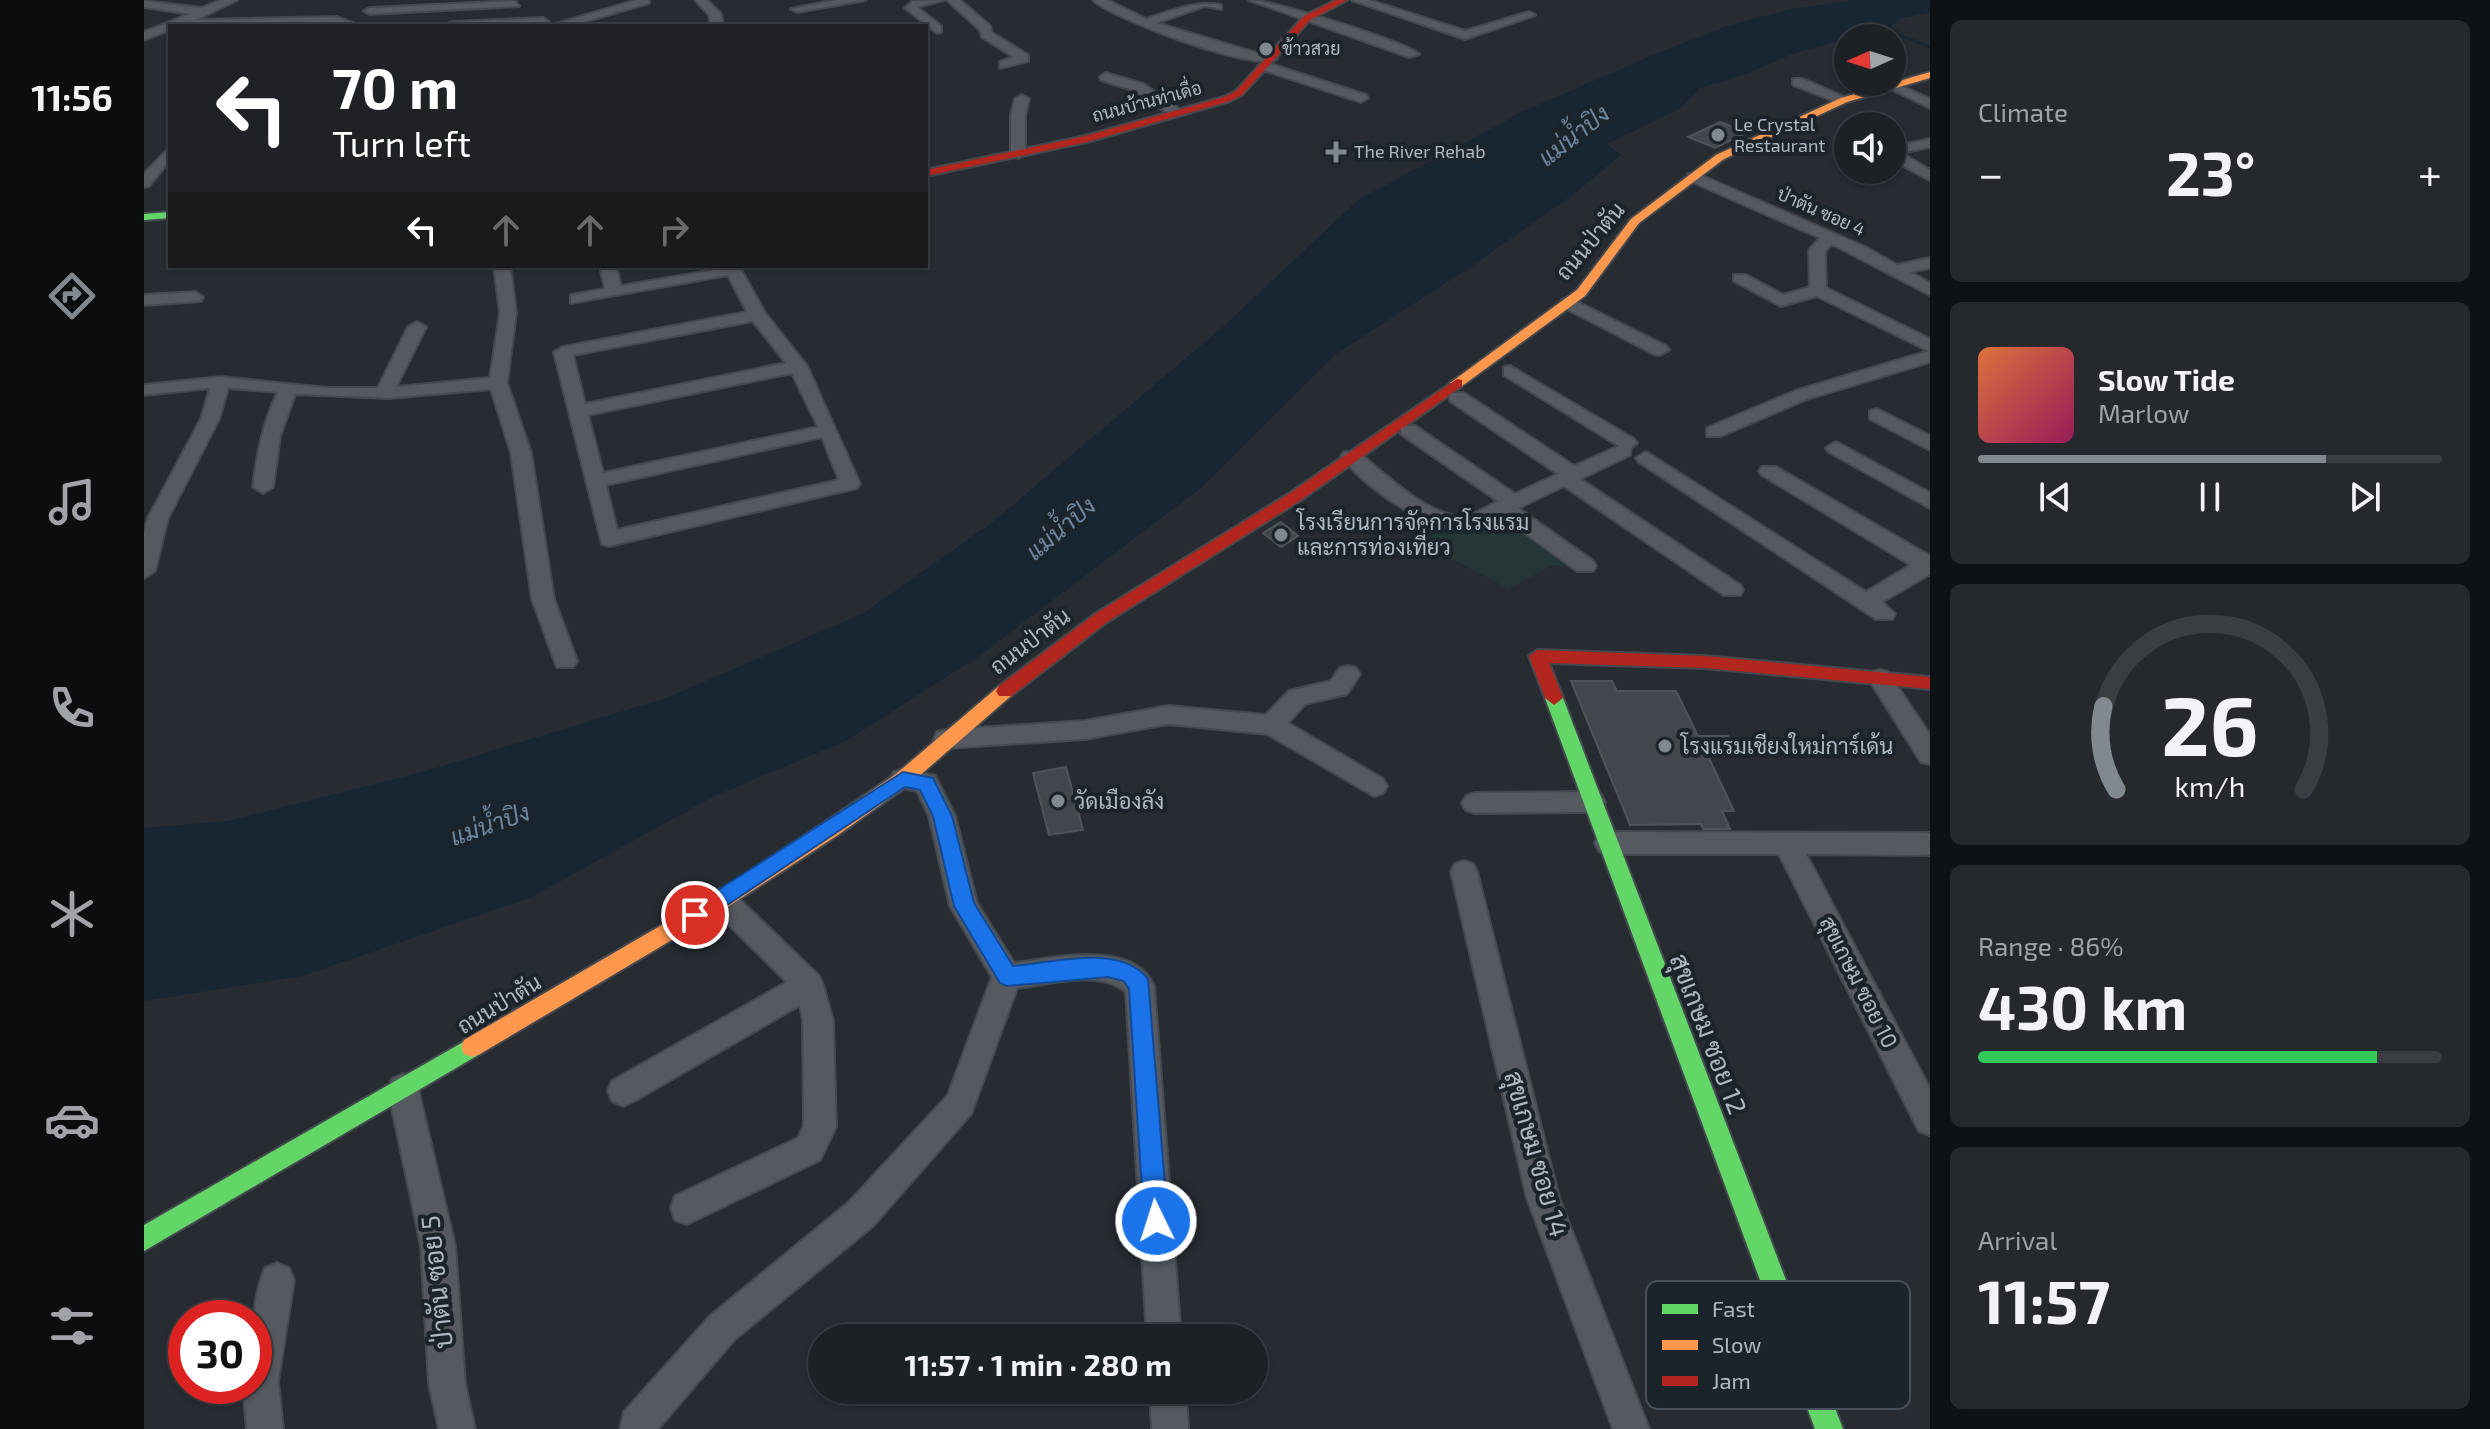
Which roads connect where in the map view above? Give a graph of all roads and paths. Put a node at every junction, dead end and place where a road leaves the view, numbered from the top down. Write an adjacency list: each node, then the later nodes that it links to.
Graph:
1 (231, 0): 20 (street)
2 (377, 0): 15 (street)
3 (594, 0): 21 (street)
4 (643, 0): 21 (street)
5 (701, 0): 31 (street)
6 (860, 0): 19 (street)
7 (938, 0): 33 (street)
8 (953, 0): 35 (street)
9 (1099, 0): 25 (street)
10 (1255, 0): 23 (street)
11 (1341, 0): 23 (street, ถนนบ้านท่าเดื่อ)
12 (1358, 0): 22 (street)
13 (480, 3): 16 (street); 17 (street)
14 (144, 4): 20 (street)
15 (428, 4): 17 (street)
16 (515, 4)
17 (455, 7): 29 (street)
18 (1217, 7): 25 (street)
19 (797, 9)
20 (203, 12): 26 (street)
21 (596, 14): 24 (street)
22 (1529, 15)
23 (1308, 17): 37 (street); 38 (street, ถนนบ้านท่าเดื่อ)
24 (546, 21): 30 (street)
25 (1146, 23): 38 (street)
26 (175, 24)
27 (325, 24): 28 (street)
28 (351, 24)
29 (444, 24)
30 (507, 24)
31 (717, 24)
32 (168, 27): 34 (street)
33 (937, 29)
34 (145, 35)
35 (999, 44): 36 (street); 39 (street)
36 (985, 48)
37 (1413, 54)
38 (1268, 62): 46 (street); 50 (street, ถนนบ้านท่าเดื่อ)
39 (1004, 65)
40 (1930, 75): 43 (street, ถนนป่าตัน)
41 (1106, 77): 50 (street)
42 (1798, 82): 48 (street)
43 (1906, 82)
44 (1906, 91): 49 (street)
45 (1857, 96): 48 (street, ถนนป่าตัน)
46 (1361, 98)
47 (1022, 99): 54 (street)
48 (1844, 100): 58 (street, ถนนป่าตัน)
49 (1930, 104)
50 (1179, 114): 54 (street, ถนนบ้านท่าเดื่อ)
51 (1930, 143): 52 (street)
52 (1906, 149)
53 (168, 153): 59 (street)
54 (1018, 154): 56 (street, ถนนบ้านท่าเดื่อ)
55 (1906, 161): 57 (street)
56 (928, 173)
57 (1930, 176)
58 (1693, 177): 63 (street, ป่าตัน ซอย 4); 77 (street, ถนนป่าตัน)
59 (144, 183)
60 (168, 208): 62 (street)
61 (168, 215): 62 (street)
62 (147, 217)
63 (1829, 238): 69 (street, ป่าตัน ซอย 4); 71 (street)
64 (1930, 263): 69 (street)
65 (502, 268): 86 (street)
66 (608, 268): 73 (street)
67 (727, 268): 73 (street)
68 (733, 268): 78 (street)
69 (1896, 270): 72 (street, ป่าตัน ซอย 4)
70 (1740, 278): 71 (street)
71 (1818, 290): 80 (street)
72 (1930, 290)
73 (614, 292): 75 (street)
74 (195, 297): 76 (street)
75 (577, 299)
76 (144, 300)
77 (1569, 303): 81 (street); 99 (street, ถนนป่าตัน)
78 (757, 315): 83 (street); 91 (street)
79 (417, 327): 89 (street)
80 (1930, 346)
81 (1660, 350)
82 (1930, 356): 95 (street)
83 (798, 366): 91 (street); 93 (street)
84 (1510, 371): 97 (street)
85 (221, 382): 87 (street); 88 (street); 108 (street)
86 (498, 383): 89 (street); 112 (street)
87 (289, 389): 89 (street); 103 (street)
88 (144, 390)
89 (384, 393)
90 (1457, 397): 101 (street)
91 (578, 411): 102 (street)
92 (1877, 415): 96 (street)
93 (829, 430): 102 (street); 102 (street)
94 (1408, 430): 105 (street)
95 (1714, 432)
96 (1930, 444)
97 (1625, 447): 101 (street); 110 (street)
98 (1836, 448): 104 (street)
99 (1356, 452): 105 (street); 117 (street, ถนนป่าตัน)
100 (1769, 471): 106 (street)
101 (1568, 476): 105 (street); 109 (street)
102 (595, 481)
103 (263, 487)
104 (1930, 502)
105 (1508, 504): 107 (street)
106 (1929, 565): 110 (street)
107 (1585, 566)
108 (144, 571)
109 (1732, 590)
110 (1865, 602): 111 (street)
111 (1884, 614)
112 (565, 661)
113 (1348, 674): 116 (street)
114 (1880, 678): 115 (street); 118 (street); 121 (street, สุขเกษม ซอย 12)
115 (1930, 683)
116 (1272, 725): 117 (street); 120 (street)
117 (946, 739): 119 (street, ถนนป่าตัน)
118 (1930, 755)
119 (903, 779): 127 (street, ถนนป่าตัน); 128 (street)
120 (1374, 786)
121 (1592, 802): 122 (street); 123 (street, สุขเกษม ซอย 12)
122 (1475, 803)
123 (1608, 843): 124 (street); 136 (street, สุขเกษม ซอย 12)
124 (1787, 844): 125 (street); 132 (street, สุขเกษม ซอย 10)
125 (1930, 844)
126 (1464, 872): 144 (street, สุขเกษม ซอย 14)
127 (722, 900): 129 (street); 130 (street, ถนนป่าตัน)
128 (1007, 976): 137 (street); 140 (street)
129 (809, 985): 131 (street); 133 (street)
130 (403, 1089): 134 (street, ถนนป่าตัน); 142 (street, ป่าตัน ซอย 5)
131 (623, 1091)
132 (1930, 1120)
133 (687, 1208)
134 (144, 1239)
135 (277, 1280): 141 (street)
136 (1773, 1281)
137 (1163, 1324)
138 (1169, 1404): 143 (street)
139 (1821, 1409): 145 (street, สุขเกษม ซอย 12)
140 (638, 1428)
141 (265, 1429)
142 (457, 1429)
143 (1170, 1429)
144 (1631, 1429)
145 (1829, 1429)

